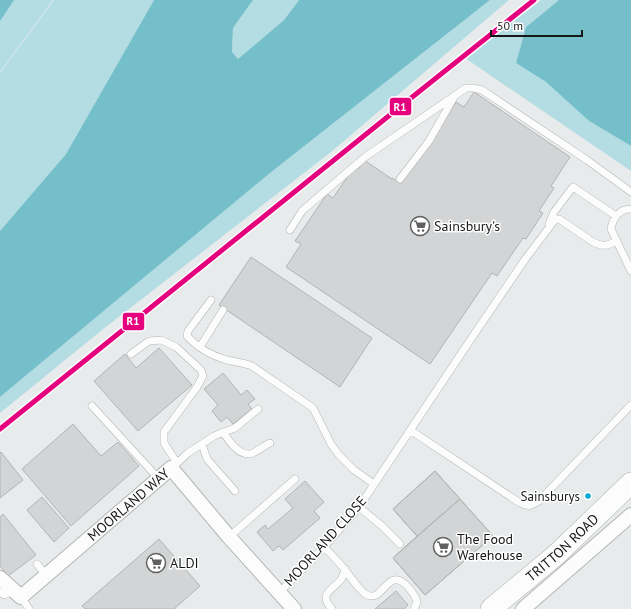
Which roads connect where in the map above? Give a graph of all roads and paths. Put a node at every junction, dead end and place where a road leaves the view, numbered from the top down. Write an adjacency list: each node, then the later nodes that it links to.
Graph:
1 (455, 96): 2 (lane); 3 (lane); 6 (lane)
2 (400, 179)
3 (631, 192)
4 (631, 208): 5 (lane)
5 (616, 216): 7 (lane); 8 (lane)
6 (290, 230)
7 (546, 231): 8 (lane); 17 (lane, MOORLAND CLOSE)
8 (617, 242): 9 (lane)
9 (631, 271)
10 (211, 300): 12 (lane)
11 (223, 310): 12 (lane)
12 (200, 347): 25 (lane)
13 (131, 354): 21 (lane)
14 (631, 405): 17 (lane)
15 (92, 406): 23 (lane)
16 (258, 409): 18 (lane)
17 (410, 430): 25 (lane, MOORLAND CLOSE)
18 (223, 432): 19 (lane); 20 (lane)
19 (270, 443)
20 (202, 444): 21 (lane); 26 (lane)
21 (174, 466): 23 (street, MOORLAND WAY); 29 (street, MOORLAND WAY)
22 (295, 478): 29 (lane)
23 (159, 479): 35 (street, MOORLAND WAY)
24 (631, 483): 41 (main road, TRITTON ROAD)
25 (374, 484): 27 (lane, MOORLAND CLOSE)
26 (235, 491)
27 (359, 506): 30 (lane); 31 (lane, MOORLAND CLOSE)
28 (631, 515): 36 (street)
29 (229, 536): 34 (street, MOORLAND WAY)
30 (400, 544)
31 (324, 547): 32 (lane); 34 (lane, MOORLAND CLOSE)
32 (344, 569): 39 (lane); 40 (lane)
33 (0, 578): 35 (street)
34 (280, 592): 38 (street, MOORLAND WAY)
35 (11, 593): 37 (lane)
36 (539, 604): 42 (street)
37 (29, 609)
38 (294, 609)
39 (332, 609)
40 (414, 609)
41 (491, 609)
42 (523, 609)

